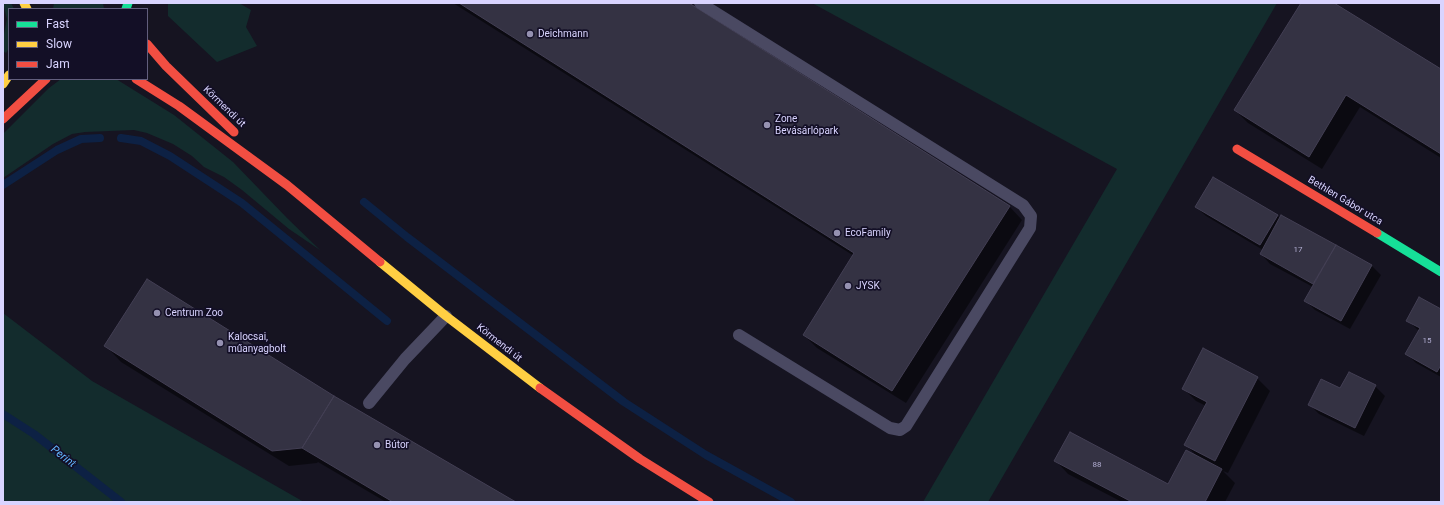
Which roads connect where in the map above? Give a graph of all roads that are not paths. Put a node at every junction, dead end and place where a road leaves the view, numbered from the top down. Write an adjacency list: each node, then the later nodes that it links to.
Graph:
1 (700, 3): 10 (lane)
2 (148, 45): 7 (street, Körmendi út)
3 (45, 80): 5 (street)
4 (138, 80): 7 (street, Körmendi út)
5 (3, 119)
6 (1237, 149): 8 (street, Bethlen Gábor utca)
7 (287, 185): 9 (street, Körmendi út)
8 (1441, 272)
9 (446, 316): 11 (lane); 12 (street, Körmendi út)
10 (739, 335)
11 (369, 403)
12 (709, 502)

